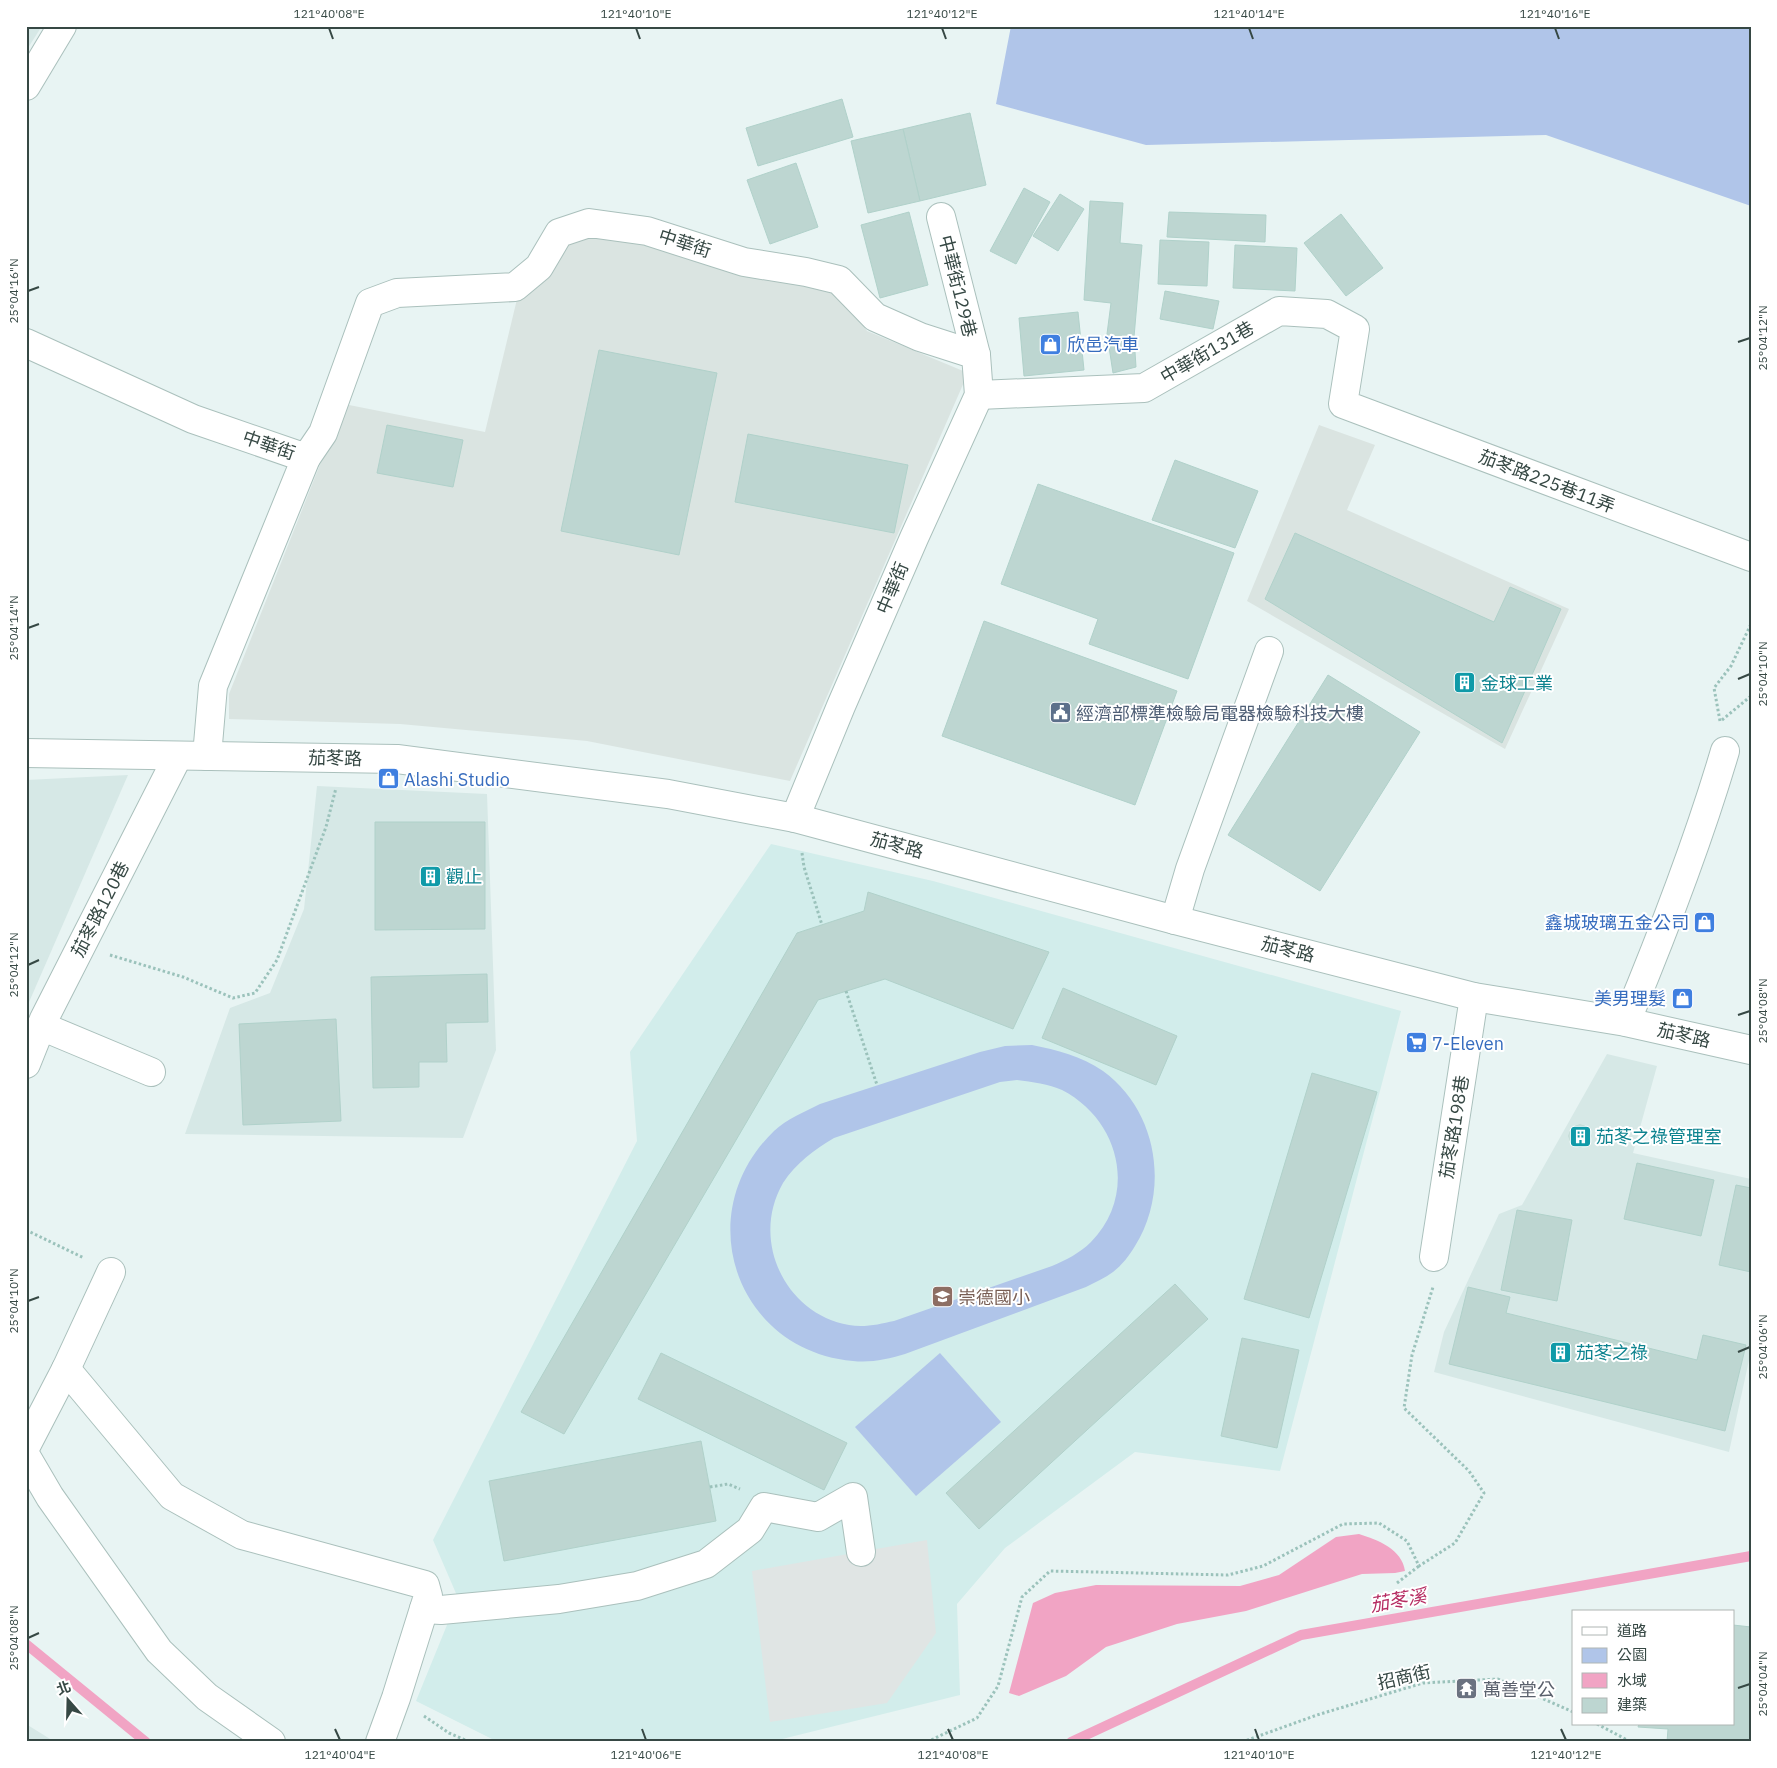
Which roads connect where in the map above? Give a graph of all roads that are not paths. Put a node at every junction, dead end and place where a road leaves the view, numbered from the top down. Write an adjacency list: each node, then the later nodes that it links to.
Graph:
1 (62, 26): 2 (street)
2 (26, 86)
3 (940, 217): 5 (street, 中華街129巷)
4 (26, 343): 8 (street, 中華街)
5 (976, 355): 6 (street, 中華街); 8 (street, 中華街)
6 (979, 395): 7 (street, 中華街131巷); 15 (street, 中華街)
7 (1343, 404): 9 (street, 茄苳路225巷11弄)
8 (306, 458): 14 (street)
9 (1751, 558)
10 (1269, 651): 16 (street)
11 (1725, 751): 19 (street)
12 (26, 753): 13 (street, 茄苳路)
13 (178, 756): 14 (street, 茄苳路); 18 (street, 茄苳路120巷)
14 (206, 756): 15 (street, 茄苳路)
15 (796, 818): 16 (street, 茄苳路)
16 (1175, 920): 17 (street, 茄苳路)
17 (1474, 997): 19 (street, 茄苳路); 23 (street, 茄苳路198巷)
18 (37, 1021): 21 (street, 茄苳路120巷); 22 (street)
19 (1626, 1022): 20 (street, 茄苳路)
20 (1751, 1050)
21 (26, 1064)
22 (150, 1072)
23 (1434, 1257)
24 (111, 1272): 25 (street)
25 (66, 1369): 26 (street); 29 (street)
26 (26, 1446)
27 (26, 1456): 30 (street)
28 (861, 1552): 29 (street)
29 (424, 1609): 31 (street)
30 (271, 1742)
31 (380, 1742)

